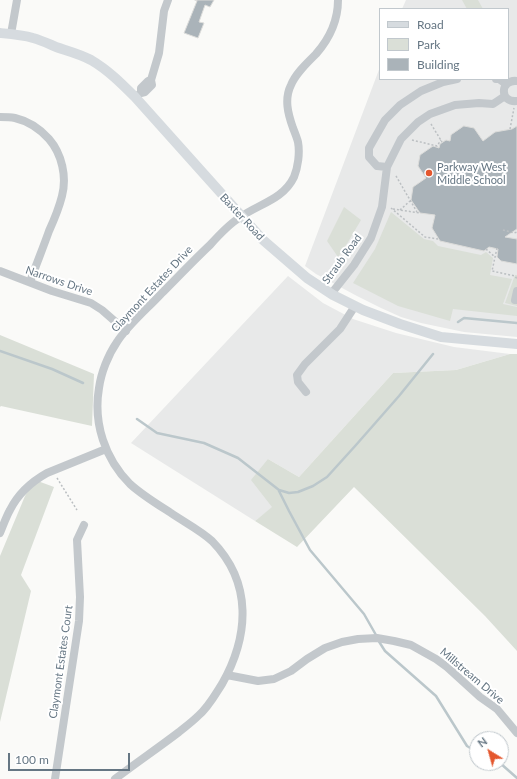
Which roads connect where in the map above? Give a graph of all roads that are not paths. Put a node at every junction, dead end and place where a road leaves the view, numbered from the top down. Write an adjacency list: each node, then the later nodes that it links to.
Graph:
1 (17, 0): 5 (street)
2 (168, 0): 10 (street)
3 (338, 0): 15 (street, Claymont Estates Drive)
4 (0, 33): 5 (main road, Baxter Road)
5 (11, 34): 10 (main road, Baxter Road)
6 (452, 80): 14 (street)
7 (500, 80): 9 (street)
8 (517, 80): 9 (street)
9 (506, 84): 11 (street)
10 (138, 95): 15 (main road, Baxter Road)
11 (505, 96): 12 (street); 14 (street, Straub Road)
12 (515, 104)
13 (0, 117): 17 (street)
14 (387, 167): 19 (street, Straub Road)
15 (241, 216): 19 (main road, Baxter Road); 22 (street, Claymont Estates Drive)
16 (0, 271): 17 (street, Narrows Drive)
17 (30, 282): 22 (street, Narrows Drive)
18 (517, 291): 20 (street)
19 (331, 294): 21 (main road, Baxter Road)
20 (517, 300)
21 (355, 306): 23 (main road, Baxter Road); 24 (street)
22 (126, 331): 25 (street, Claymont Estates Drive)
23 (517, 344)
24 (306, 392)
25 (106, 449): 27 (street); 28 (street, Claymont Estates Drive)
26 (84, 525): 30 (street, Claymont Estates Court)
27 (0, 533)
28 (227, 675): 29 (street, Millstream Drive); 31 (street, Claymont Estates Drive)
29 (517, 733)
30 (55, 779)
31 (115, 779)

